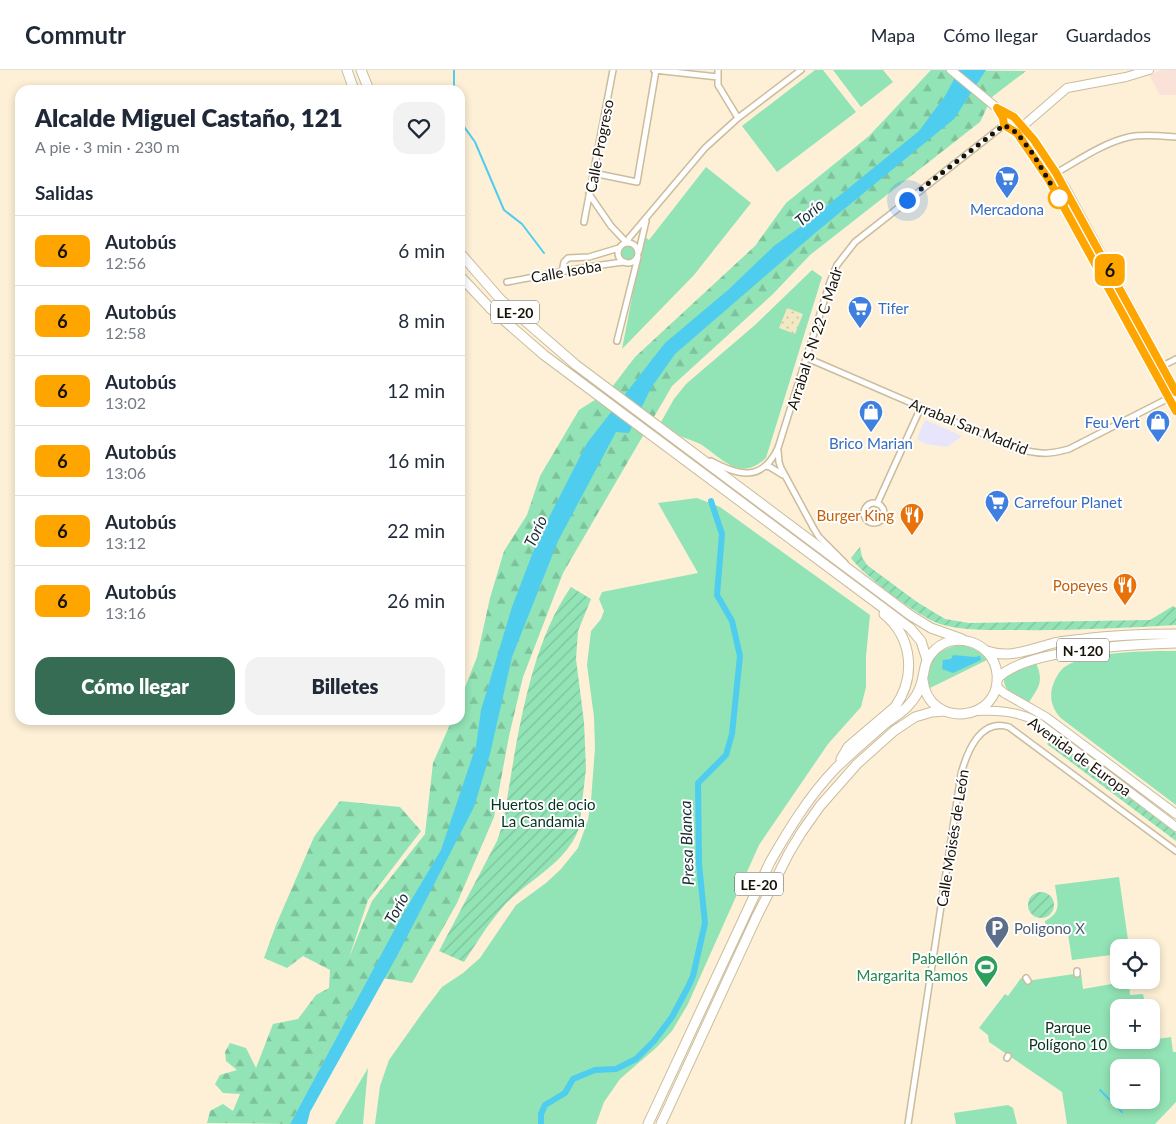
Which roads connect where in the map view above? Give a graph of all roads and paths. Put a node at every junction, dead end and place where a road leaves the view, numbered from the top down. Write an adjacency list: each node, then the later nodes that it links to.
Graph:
1 (347, 70): 10 (highway)
2 (361, 70): 11 (highway)
3 (613, 70): 16 (street, Calle Progreso)
4 (657, 70): 9 (street); 16 (street)
5 (718, 70): 9 (street)
6 (801, 70): 12 (street)
7 (951, 70): 13 (main road)
8 (1148, 70): 14 (main road)
9 (718, 78): 12 (street)
10 (352, 85)
11 (367, 85)
12 (738, 118): 19 (street)
13 (1007, 122): 14 (main road); 31 (street, Arrabal S N 22 C Madr); 32 (main road)
14 (1019, 124): 17 (main road)
15 (1176, 138): 17 (street)
16 (594, 173): 18 (street, Calle Progreso)
17 (1056, 173): 34 (main road)
18 (589, 194): 20 (street, Calle Progreso); 21 (street)
19 (647, 218): 21 (street); 23 (street)
20 (584, 222)
21 (627, 242): 22 (street); 23 (street)
22 (619, 248): 25 (street); 26 (street)
23 (638, 254): 25 (street); 27 (street)
24 (465, 259): 40 (highway, LE-20)
25 (627, 262): 26 (street, Calle Isoba); 27 (street)
26 (562, 272): 29 (street, Calle Isoba)
27 (634, 276): 30 (street)
28 (465, 281): 40 (highway, LE-20)
29 (507, 282)
30 (617, 340)
31 (807, 358): 38 (street, Arrabal San Madrid); 41 (street, Arrabal S N 22 C Madr)
32 (1147, 358): 34 (street); 37 (main road)
33 (1176, 359): 34 (street)
34 (1162, 366): 35 (main road)
35 (1169, 380): 36 (main road); 37 (street)
36 (1176, 392)
37 (1172, 399): 38 (street, Arrabal San Madrid); 39 (main road)
38 (921, 407): 45 (street)
39 (1176, 411)
40 (666, 438): 42 (highway, LE-20); 47 (highway, LE-20)
41 (778, 448): 43 (street, Arrabal S N 22 C Madr); 44 (street, Arrabal S N 22 C Madr)
42 (695, 453): 43 (street); 46 (highway, LE-20)
43 (766, 466): 44 (street)
44 (785, 477): 46 (street, Arrabal S N 22 C Madr)
45 (877, 504)
46 (849, 570): 49 (highway, LE-20)
47 (870, 597): 52 (highway, LE-20); 57 (highway)
48 (1176, 634): 51 (highway, N-120)
49 (964, 640): 51 (highway); 52 (highway)
50 (1176, 643): 54 (highway, N-120)
51 (987, 651): 54 (highway)
52 (927, 660): 53 (highway)
53 (923, 680): 55 (highway); 57 (highway, LE-20)
54 (996, 683): 56 (highway); 58 (main road, Avenida de Europa)
55 (945, 711): 56 (highway); 62 (highway, LE-20)
56 (975, 711): 59 (main road, Avenida de Europa)
57 (835, 770): 61 (highway, LE-20)
58 (1176, 814)
59 (1176, 826)
60 (1176, 851): 63 (street, Calle Moisés de León)
61 (648, 1124)
62 (661, 1124)
63 (908, 1124)

